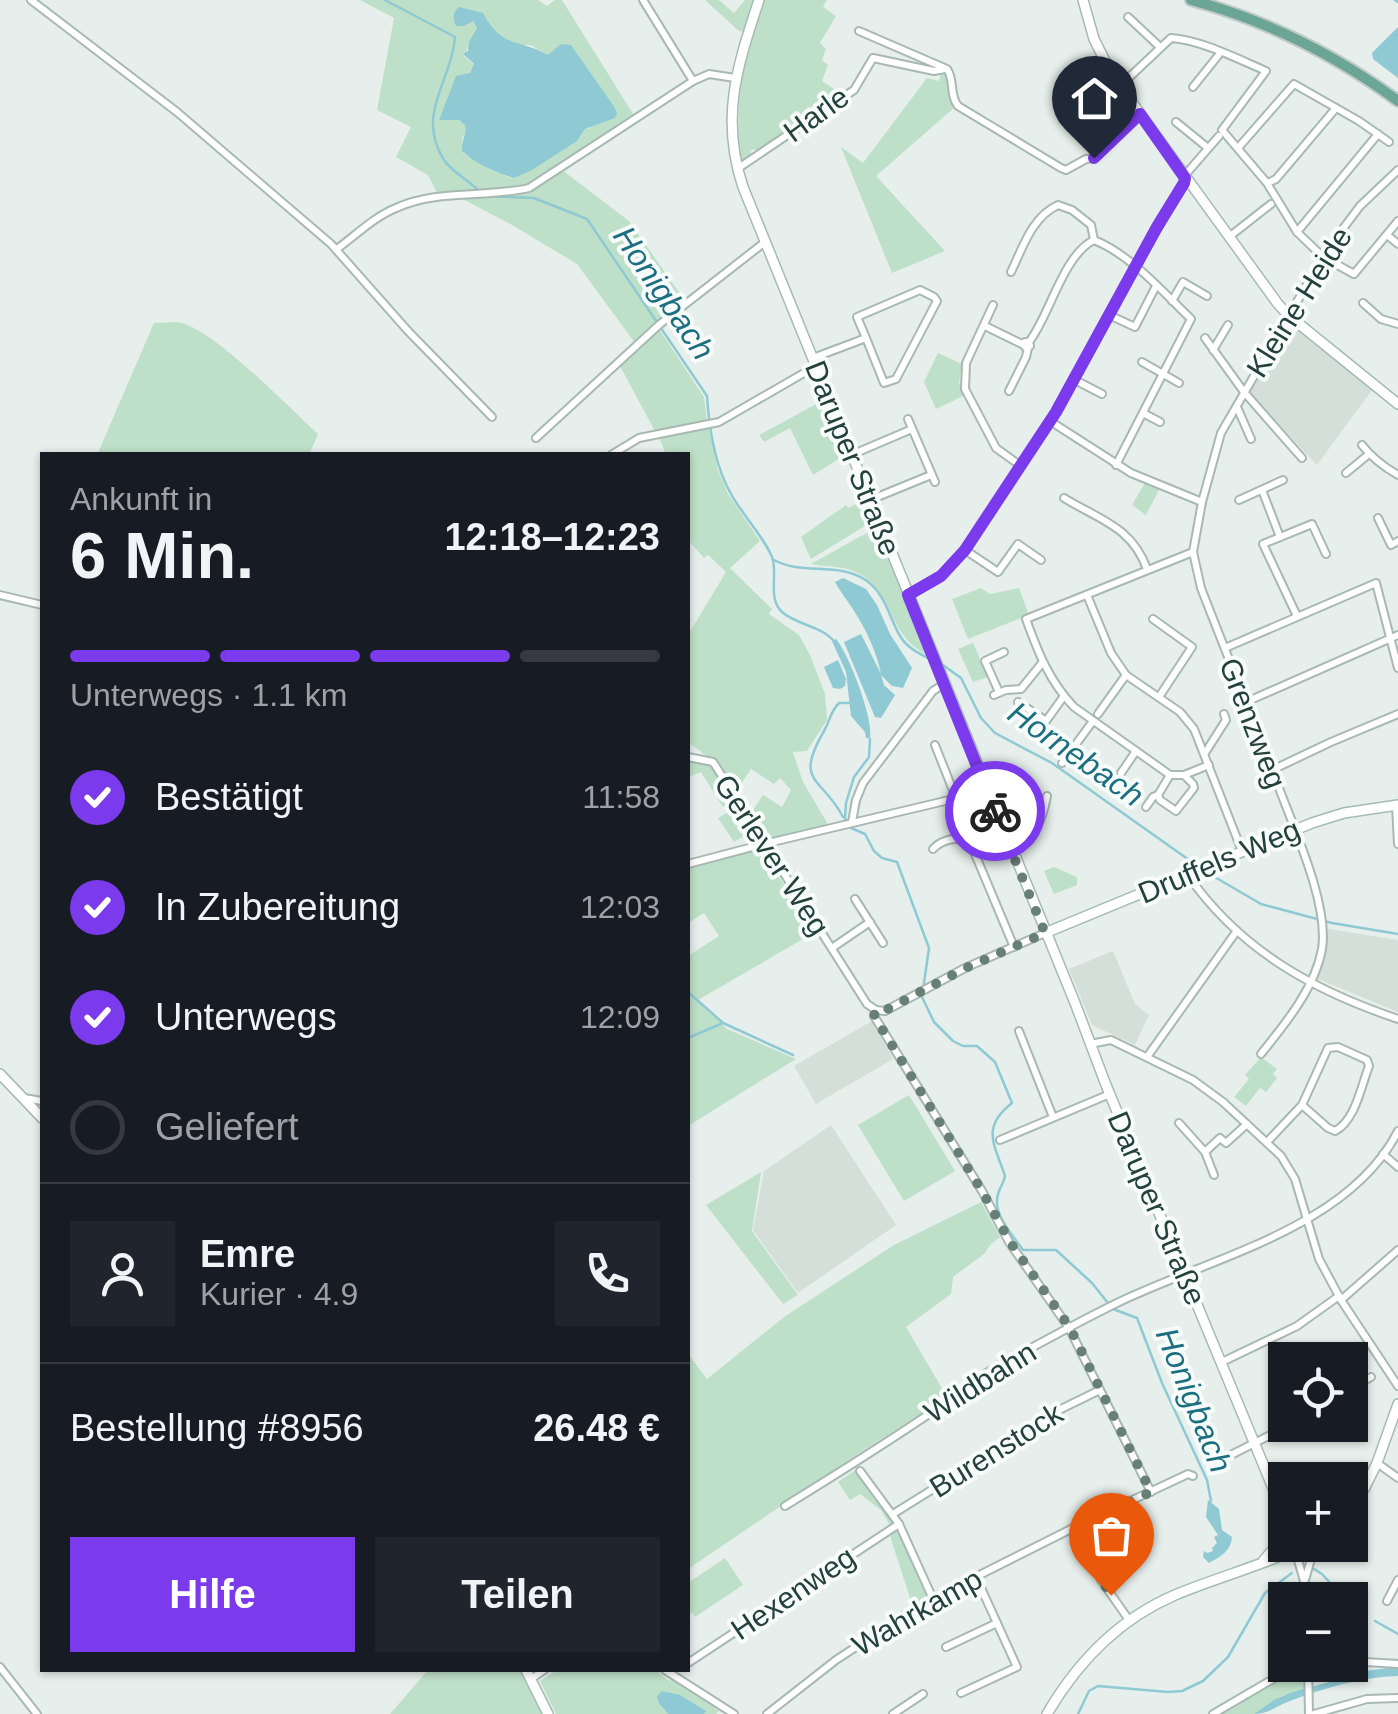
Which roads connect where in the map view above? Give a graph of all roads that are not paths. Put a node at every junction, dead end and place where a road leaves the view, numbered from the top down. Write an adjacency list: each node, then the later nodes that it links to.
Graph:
1 (31, 0): 36 (street)
2 (642, 0): 12 (street)
3 (759, 0): 11 (street, Daruper Straße)
4 (1082, 0): 14 (street)
5 (1190, 0): 15 (main road)
6 (1128, 17): 8 (street)
7 (858, 32): 10 (street)
8 (1160, 47): 9 (street); 14 (street)
9 (1221, 52): 13 (street); 23 (street)
10 (947, 69): 17 (street); 24 (street, Harle)
11 (735, 78): 12 (street); 24 (street, Daruper Straße)
12 (693, 82): 36 (street)
13 (1194, 86)
14 (1120, 87): 17 (street)
15 (1398, 100)
16 (1336, 108): 19 (street); 23 (street); 27 (street)
17 (1140, 114): 26 (street)
18 (1176, 122): 22 (street)
19 (1378, 134): 21 (street); 30 (street)
20 (1218, 136): 22 (street)
21 (1389, 142)
22 (1208, 148): 26 (street)
23 (1238, 148): 27 (street)
24 (737, 168): 34 (street, Daruper Straße)
25 (1398, 170): 37 (street, Kleine Heide)
26 (1185, 178): 32 (street); 38 (street)
27 (1267, 183): 30 (street)
28 (1271, 204): 32 (street)
29 (1398, 222): 31 (street)
30 (1297, 232): 37 (street)
31 (1387, 235): 35 (street); 37 (street)
32 (1229, 237): 45 (street)
33 (1094, 240): 38 (street); 39 (street); 52 (street)
34 (766, 242): 54 (street, Daruper Straße); 70 (street)
35 (1398, 244)
36 (337, 249): 65 (street)
37 (1322, 257): 45 (street, Kleine Heide)
38 (1135, 266): 40 (street); 46 (street)
39 (1011, 272)
40 (1156, 286): 42 (street); 46 (street)
41 (1207, 296): 42 (street)
42 (1172, 301): 56 (street)
43 (1363, 304): 47 (street)
44 (993, 305): 49 (street)
45 (1288, 314): 60 (street, Kleine Heide); 62 (street)
46 (1109, 315): 57 (street)
47 (1398, 324)
48 (1228, 325): 53 (street, Kleine Heide)
49 (985, 326): 52 (street); 78 (street)
50 (866, 338): 50 (street); 54 (street)
51 (1205, 338): 53 (street, Kleine Heide)
52 (1027, 345): 59 (street)
53 (1213, 350): 60 (street, Kleine Heide)
54 (814, 362): 73 (street); 75 (street, Daruper Straße)
55 (1142, 362): 56 (street)
56 (1163, 374): 58 (street); 64 (street)
57 (1073, 379): 61 (street); 67 (street)
58 (1179, 383)
59 (1009, 391)
60 (1244, 392): 63 (street, Kleine Heide); 76 (street, Kleine Heide)
61 (1102, 394)
62 (1398, 404)
63 (1236, 406): 71 (street, Kleine Heide); 86 (street, Kleine Heide)
64 (1143, 412): 68 (street); 77 (street)
65 (492, 417)
66 (908, 419): 69 (street)
67 (1050, 421): 77 (street); 78 (street)
68 (1160, 422)
69 (912, 430): 75 (street); 84 (street)
70 (536, 438)
71 (1252, 439)
72 (1362, 445): 74 (street)
73 (616, 452)
74 (1369, 454): 79 (street); 80 (street)
75 (851, 455): 84 (street, Daruper Straße)
76 (1302, 458)
77 (1116, 464): 86 (street)
78 (1021, 466): 90 (street)
79 (1346, 473)
80 (1398, 475)
81 (1284, 480): 82 (street)
82 (1262, 490): 85 (street); 88 (street)
83 (1064, 498): 94 (street)
84 (870, 500): 96 (street, Daruper Straße)
85 (1239, 500)
86 (1202, 502): 91 (street, Kleine Heide)
87 (1378, 518): 89 (street)
88 (1280, 537): 92 (street); 99 (street)
89 (1398, 541)
90 (965, 550): 93 (street); 96 (street)
91 (1193, 552): 94 (street); 102 (street, Grenzweg)
92 (1326, 554)
93 (1041, 560)
94 (1148, 569): 97 (street)
95 (0, 595): 98 (street)
96 (908, 595): 107 (street, Daruper Straße)
97 (1086, 595): 104 (street); 106 (street)
98 (40, 605)
99 (1296, 616): 101 (street); 102 (street)
100 (1152, 619): 109 (street)
101 (1394, 636): 105 (street); 111 (street)
102 (1224, 648): 111 (street, Grenzweg)
103 (1004, 652): 104 (street)
104 (1042, 663): 108 (street)
105 (1398, 668)
106 (1126, 675): 109 (street); 114 (street)
107 (944, 684): 131 (street); 135 (street, Daruper Straße)
108 (1064, 696): 110 (street); 114 (street)
109 (1158, 697): 117 (street)
110 (1018, 702)
111 (1246, 702): 121 (street, Grenzweg)
112 (1224, 714): 117 (street)
113 (1398, 714): 121 (street)
114 (1095, 718): 116 (street); 119 (street)
115 (935, 745): 128 (street)
116 (1136, 751): 122 (street); 123 (street)
117 (1204, 754): 120 (street)
118 (690, 757): 133 (street, Gerlever Weg)
119 (1062, 763)
120 (1209, 765): 124 (street); 137 (street)
121 (1272, 770): 132 (street, Grenzweg)
122 (1121, 773)
123 (1170, 775): 124 (street); 125 (street)
124 (1184, 776): 125 (street)
125 (1158, 794): 130 (street)
126 (966, 796): 128 (street)
127 (1047, 796): 135 (street)
128 (956, 798): 131 (street)
129 (1397, 805): 132 (street, Druffels Weg); 134 (street)
130 (1146, 807)
131 (848, 823): 133 (street)
132 (1294, 830): 137 (street, Druffels Weg); 147 (street, Grenzweg)
133 (764, 844): 138 (street); 145 (street, Gerlever Weg)
134 (1398, 844)
135 (1010, 846): 143 (street, Daruper Straße)
136 (933, 849): 146 (street)
137 (1242, 851): 139 (street, Druffels Weg)
138 (690, 863)
139 (1195, 871): 142 (street); 143 (street, Druffels Weg)
140 (855, 898): 141 (street, Gerlever Weg)
141 (870, 922): 144 (street, Gerlever Weg); 145 (street, Gerlever Weg)
142 (1236, 932): 147 (street); 153 (street)
143 (1045, 933): 146 (street); 151 (street, Daruper Straße)
144 (883, 942)
145 (832, 948): 148 (street, Gerlever Weg)
146 (1014, 948): 148 (street)
147 (1310, 983): 149 (street); 152 (street, Grenzweg)
148 (876, 1010): 174 (street, Gerlever Weg)
149 (1398, 1019)
150 (1018, 1030): 160 (street)
151 (1090, 1044): 153 (street); 155 (street, Daruper Straße)
152 (1260, 1054)
153 (1147, 1057): 162 (street)
154 (0, 1074): 156 (street)
155 (1110, 1094): 160 (street); 172 (street, Daruper Straße)
156 (23, 1098): 157 (street); 159 (street)
157 (40, 1102)
158 (1302, 1105): 158 (street); 165 (street)
159 (40, 1115)
160 (1053, 1117): 164 (street)
161 (1179, 1122): 166 (street)
162 (1247, 1124): 165 (street); 166 (street)
163 (1398, 1130): 167 (street, Wildbahn)
164 (1000, 1140)
165 (1267, 1142): 170 (street)
166 (1205, 1152): 169 (street)
167 (1383, 1154): 168 (street); 170 (street, Wildbahn)
168 (1398, 1167)
169 (1214, 1174)
170 (1307, 1218): 172 (street, Wildbahn); 173 (street)
171 (1398, 1250): 173 (street)
172 (1185, 1274): 174 (street, Wildbahn); 175 (street, Daruper Straße)
173 (1340, 1298): 175 (street); 178 (street)
174 (1070, 1328): 179 (street, Gerlever Weg); 191 (street, Wildbahn)
175 (1222, 1362): 182 (street, Daruper Straße)
176 (1371, 1377): 177 (street)
177 (1368, 1379)
178 (1398, 1386)
179 (1100, 1390): 190 (street, Gerlever Weg); 192 (street, Burenstock)
180 (1398, 1404): 184 (street)
181 (1268, 1437): 182 (street)
182 (1256, 1444): 183 (street); 186 (street, Daruper Straße)
183 (1219, 1461)
184 (1377, 1464): 188 (street); 189 (street)
185 (860, 1470): 192 (street)
186 (1268, 1475)
187 (1192, 1476): 190 (street, Wahrkamp)
188 (1398, 1478)
189 (1368, 1481)
190 (1151, 1492): 194 (street, Wahrkamp)
191 (784, 1506)
192 (892, 1514): 193 (street)
193 (899, 1524): 203 (street); 208 (street, Hexenweg)
194 (1077, 1526): 200 (street, Wahrkamp); 205 (street)
195 (1268, 1556): 199 (street)
196 (1268, 1560): 199 (street)
197 (1298, 1562): 202 (street)
198 (1310, 1562): 202 (street)
199 (1259, 1564): 205 (street)
200 (976, 1577): 203 (street, Wahrkamp); 206 (street)
201 (1398, 1580): 204 (street)
202 (1304, 1581)
203 (933, 1599): 222 (street, Wahrkamp)
204 (1387, 1600)
205 (1129, 1620): 224 (street)
206 (997, 1623): 207 (street); 216 (street)
207 (946, 1646)
208 (690, 1662)
209 (1368, 1662): 210 (street)
210 (1398, 1664)
211 (0, 1667): 219 (street)
212 (671, 1672): 221 (street)
213 (528, 1674): 220 (street)
214 (1268, 1682): 225 (street)
215 (1308, 1682): 226 (street)
216 (961, 1693)
217 (923, 1694): 223 (street)
218 (1398, 1698): 226 (street)
219 (37, 1714)
220 (548, 1714)
221 (734, 1714)
222 (767, 1714)
223 (893, 1714)
224 (1047, 1714)
225 (1213, 1714)
226 (1311, 1714)

